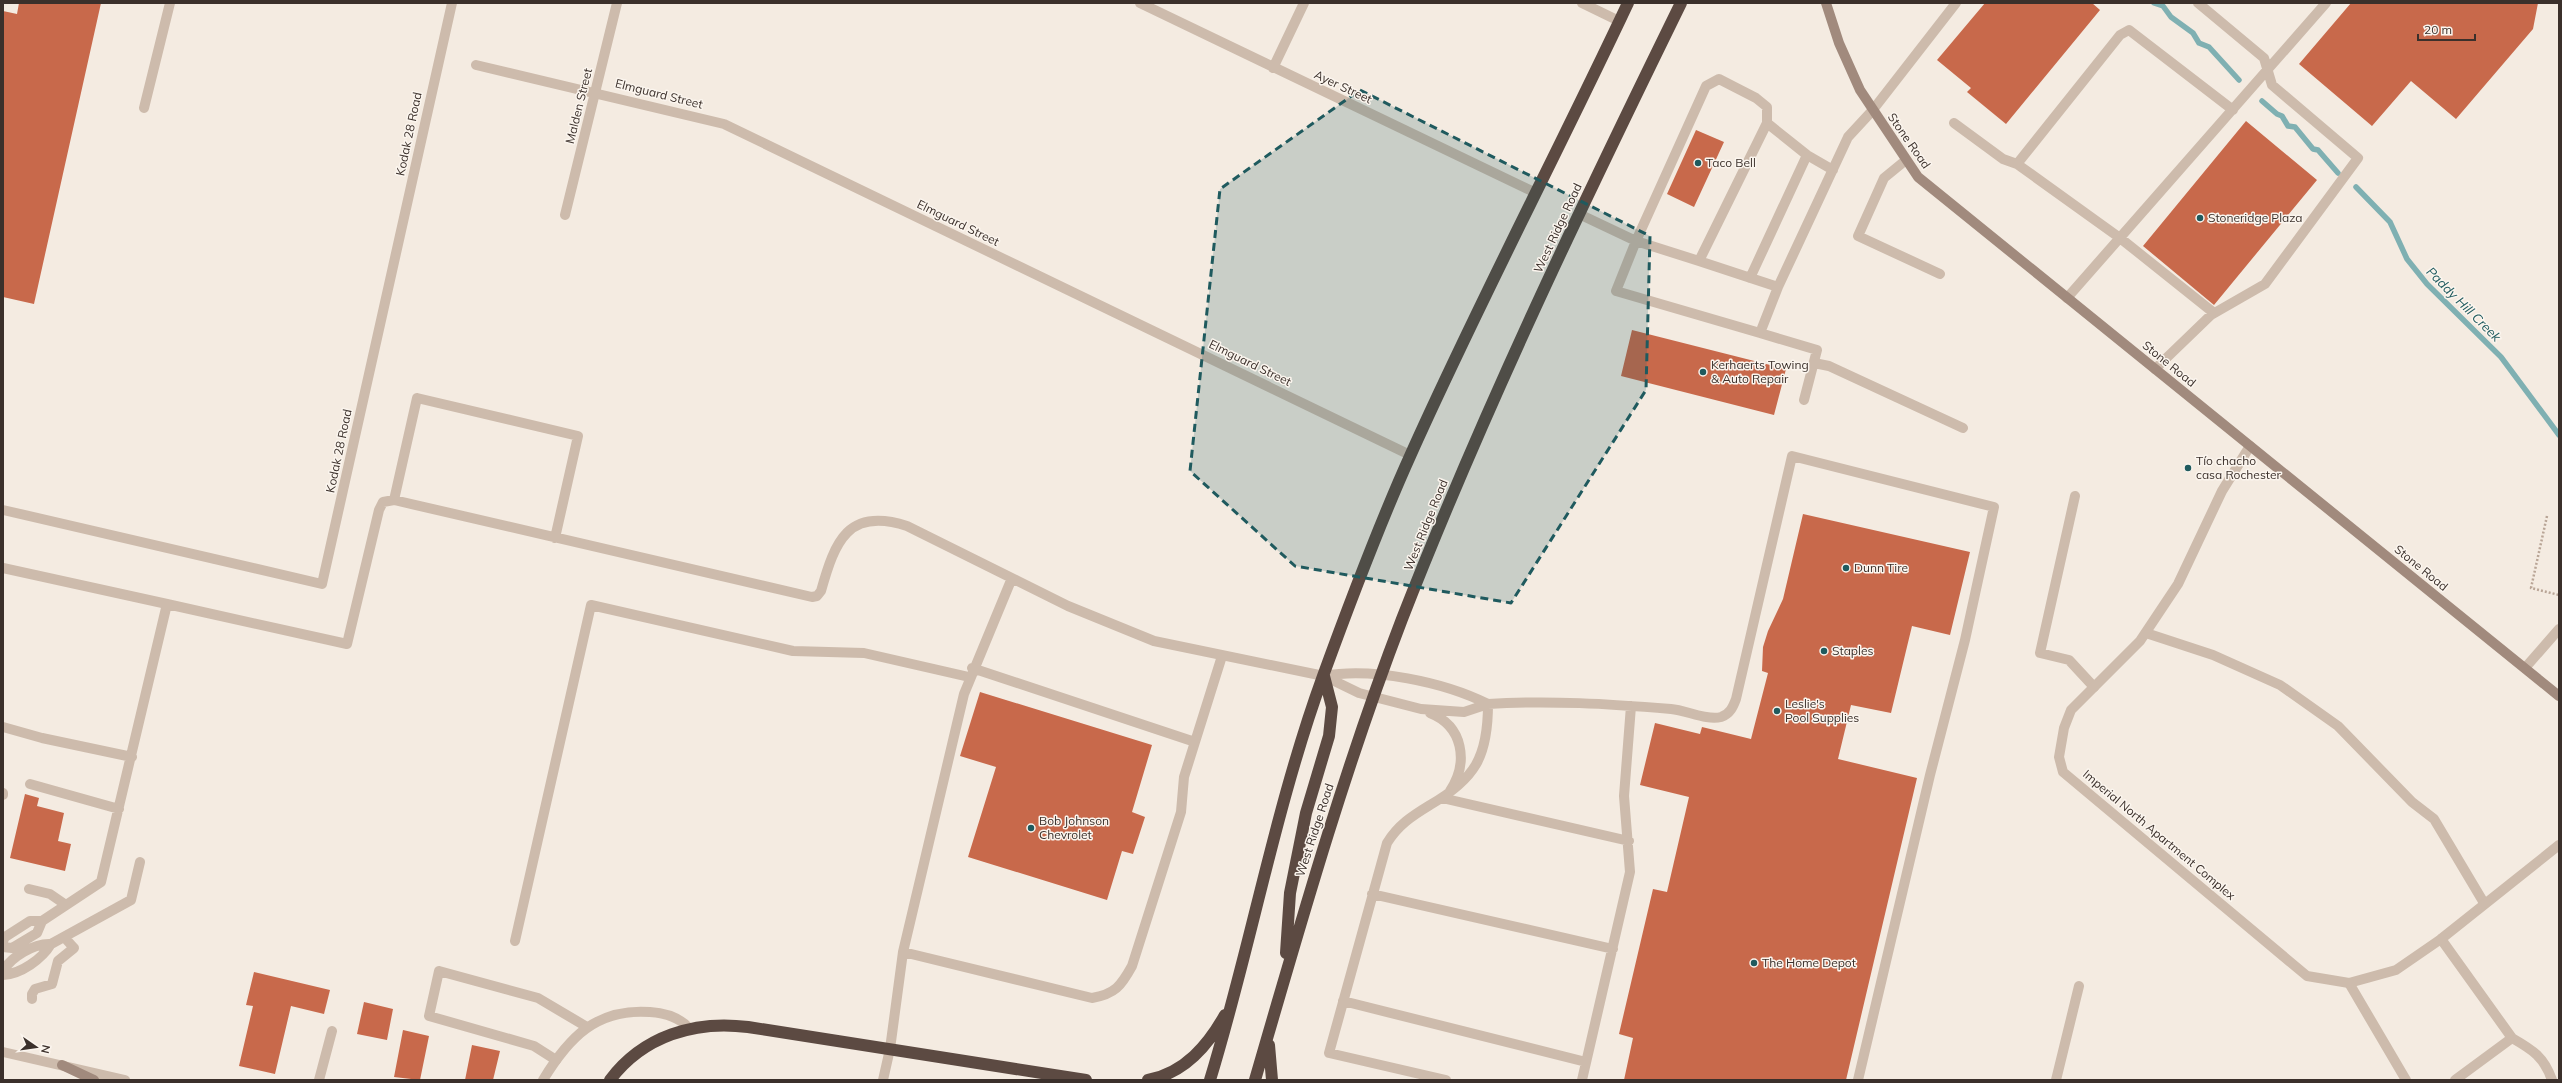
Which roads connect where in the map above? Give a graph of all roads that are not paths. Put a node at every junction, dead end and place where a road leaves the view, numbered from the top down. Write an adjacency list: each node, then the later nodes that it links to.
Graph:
1 (170, 3): 18 (street)
2 (452, 3): 47 (street, Kodak 28 Road)
3 (617, 3): 17 (street, Malden Street)
4 (1140, 3): 15 (street, Ayer Street)
5 (1304, 3): 15 (street)
6 (1582, 3): 13 (street)
7 (1628, 3): 13 (highway)
8 (1681, 3): 28 (highway, West Ridge Road)
9 (1826, 3): 20 (street, Stone Road)
10 (1956, 3): 20 (street)
11 (2198, 3): 16 (street)
12 (2326, 3): 16 (street)
13 (1619, 21): 27 (highway)
14 (476, 65): 17 (street, Elmguard Street)
15 (1273, 68): 27 (street, Ayer Street)
16 (2268, 70): 19 (street); 37 (street)
17 (596, 92): 29 (street, Malden Street); 44 (street, Elmguard Street)
18 (144, 108)
19 (2233, 110): 25 (street); 30 (street)
20 (1872, 111): 24 (street, Stone Road); 26 (street)
21 (1767, 123): 23 (street); 31 (street); 32 (street)
22 (1954, 123): 25 (street)
23 (1807, 155): 26 (street); 34 (street)
24 (1906, 160): 33 (street); 36 (street, Stone Road)
25 (2017, 164): 30 (street)
26 (1833, 170): 35 (street)
27 (1536, 193): 44 (highway)
28 (1579, 214): 31 (street); 57 (highway, West Ridge Road)
29 (565, 215)
30 (2120, 238): 36 (street); 37 (street)
31 (1636, 241): 32 (street); 38 (street)
32 (1699, 261): 34 (street)
33 (1940, 274)
34 (1750, 278): 35 (street)
35 (1778, 287): 38 (street)
36 (2067, 298): 40 (street, Stone Road)
37 (2214, 313): 40 (street)
38 (1760, 333): 39 (street)
39 (1814, 363): 41 (street); 42 (street)
40 (2155, 369): 43 (street, Stone Road)
41 (1804, 400)
42 (1963, 428)
43 (2250, 446): 53 (street, Imperial North Apartment Complex); 55 (street, Stone Road)
44 (1410, 455): 58 (highway)
45 (2075, 496): 59 (street)
46 (394, 500): 48 (street); 48 (street); 51 (street)
47 (3, 510)
48 (555, 538): 50 (street)
49 (3, 568): 51 (street)
50 (1012, 578): 54 (street); 56 (street)
51 (167, 604): 67 (street)
52 (2559, 629): 55 (street)
53 (2146, 633): 59 (street, Imperial North Apartment Complex); 76 (street)
54 (1222, 656): 58 (street); 66 (street)
55 (2525, 668): 60 (street, Stone Road)
56 (971, 673): 66 (street); 81 (street); 86 (street)
57 (1383, 674): 58 (street); 61 (highway, West Ridge Road); 62 (street)
58 (1324, 676): 61 (street); 89 (highway); 92 (highway)
59 (2094, 687): 90 (street, Imperial North Apartment Complex)
60 (2559, 696)
61 (1374, 699): 64 (street); 89 (highway, West Ridge Road)
62 (1488, 704): 63 (street); 64 (street); 69 (street)
63 (1631, 706): 71 (street); 118 (street)
64 (1421, 709): 69 (street)
65 (3, 727): 67 (street)
66 (1195, 742): 86 (street)
67 (132, 757): 70 (street)
68 (30, 784): 70 (street)
69 (1445, 796): 71 (street); 75 (street)
70 (120, 810): 77 (street)
71 (1629, 841): 85 (street)
72 (2559, 845): 76 (street, Imperial North Apartment Complex)
73 (140, 862): 79 (street)
74 (29, 889): 77 (street)
75 (1372, 894): 85 (street); 94 (street)
76 (2484, 903): 80 (street, Imperial North Apartment Complex)
77 (66, 906): 78 (street)
78 (42, 921): 82 (street); 84 (street)
79 (64, 937): 83 (street); 93 (street)
80 (2441, 939): 90 (street, Imperial North Apartment Complex); 99 (street)
81 (515, 940)
82 (3, 941)
83 (51, 944): 87 (street); 88 (street)
84 (3, 947)
85 (1613, 949): 103 (street)
86 (903, 952): 100 (street)
87 (3, 972)
88 (3, 975)
89 (1285, 976): 95 (highway, West Ridge Road)
90 (2349, 983): 120 (street)
91 (2079, 986): 119 (street)
92 (1234, 996): 112 (highway); 113 (highway)
93 (32, 999)
94 (1343, 1001): 103 (street); 116 (street)
95 (1271, 1023): 114 (highway, West Ridge Road); 115 (highway)
96 (587, 1027): 97 (street); 102 (street); 102 (street)
97 (689, 1028): 100 (highway); 109 (highway)
98 (332, 1030): 107 (street)
99 (2512, 1038): 121 (street); 122 (street)
100 (890, 1049): 110 (street); 111 (highway)
101 (3, 1052): 104 (street)
102 (556, 1060): 108 (street)
103 (1586, 1062): 117 (street)
104 (62, 1065): 105 (street); 106 (street)
105 (94, 1080)
106 (125, 1080)
107 (319, 1080)
108 (543, 1080)
109 (610, 1080)
110 (882, 1080)
111 (1086, 1080)
112 (1148, 1080)
113 (1210, 1080)
114 (1255, 1080)
115 (1272, 1080)
116 (1446, 1080)
117 (1582, 1080)
118 (1858, 1080)
119 (2056, 1080)
120 (2406, 1080)
121 (2455, 1080)
122 (2552, 1080)

